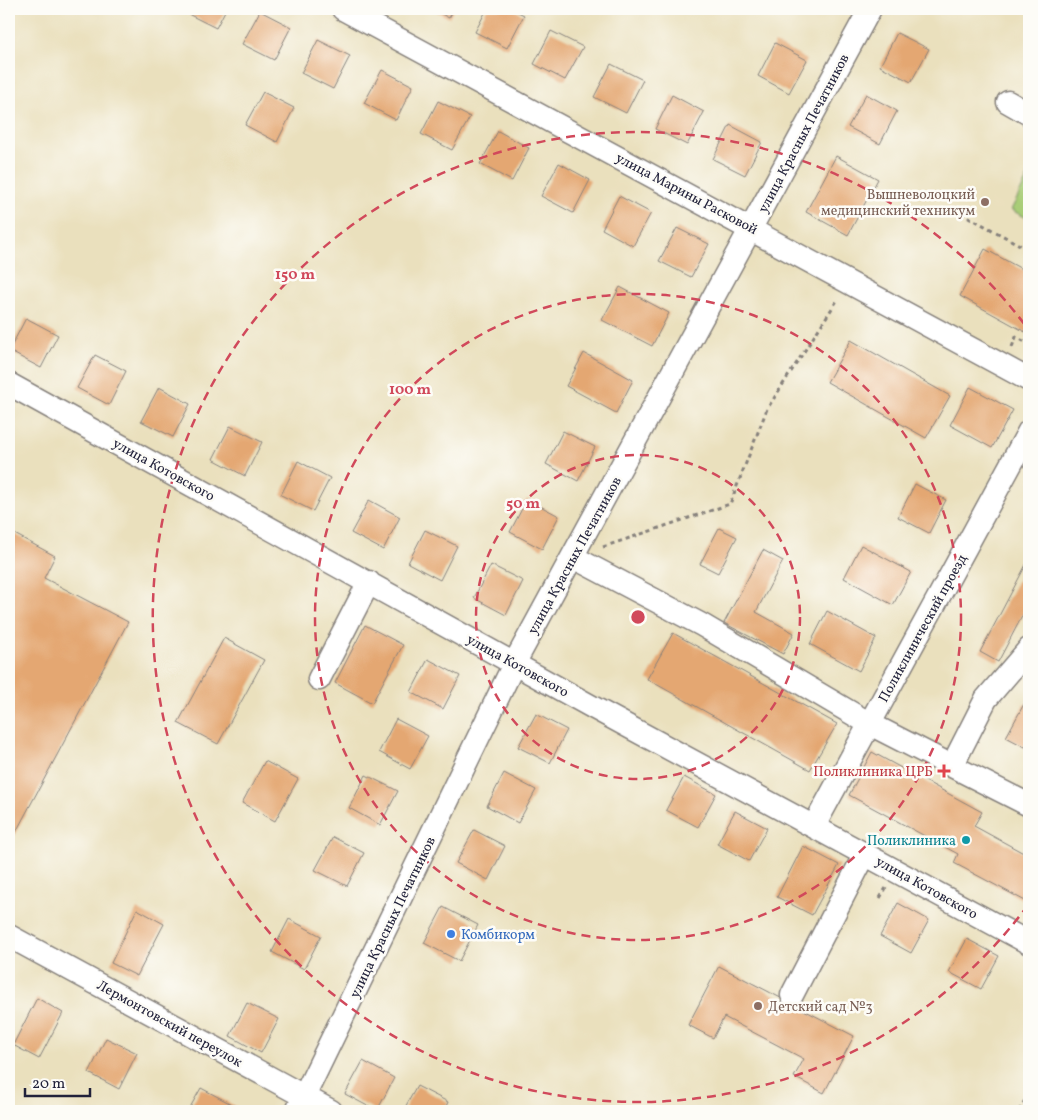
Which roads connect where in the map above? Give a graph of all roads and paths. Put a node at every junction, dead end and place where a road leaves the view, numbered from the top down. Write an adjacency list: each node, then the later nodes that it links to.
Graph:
1 (343, 9): 6 (street, улица Марины Расковой)
2 (870, 9): 6 (street, улица Красных Печатников)
3 (1008, 102): 4 (street)
4 (1029, 114)
5 (954, 209): 7 (path)
6 (752, 228): 8 (street, улица Марины Расковой); 12 (street, улица Красных Печатников)
7 (1029, 250)
8 (849, 282): 9 (street, улица Марины Расковой); 12 (path)
9 (1029, 380)
10 (9, 384): 13 (street, улица Котовского)
11 (1029, 431): 17 (street, Поликлинический проезд)
12 (573, 557): 15 (street, улица Красных Печатников); 17 (street)
13 (370, 582): 15 (street, улица Котовского); 16 (street)
14 (1029, 649): 18 (street)
15 (515, 662): 20 (street, улица Котовского); 26 (street, улица Красных Печатников)
16 (319, 678)
17 (870, 724): 18 (street); 20 (street, Поликлинический проезд)
18 (952, 766): 19 (street)
19 (1029, 805)
20 (814, 826): 21 (street, улица Котовского)
21 (865, 854): 23 (street, улица Котовского); 24 (street)
22 (9, 936): 26 (street, Лермонтовский переулок)
23 (1029, 943)
24 (792, 994)
25 (1029, 1093): 28 (path)
26 (301, 1104): 27 (street, Лермонтовский переулок)
27 (331, 1111)
28 (1019, 1111)

